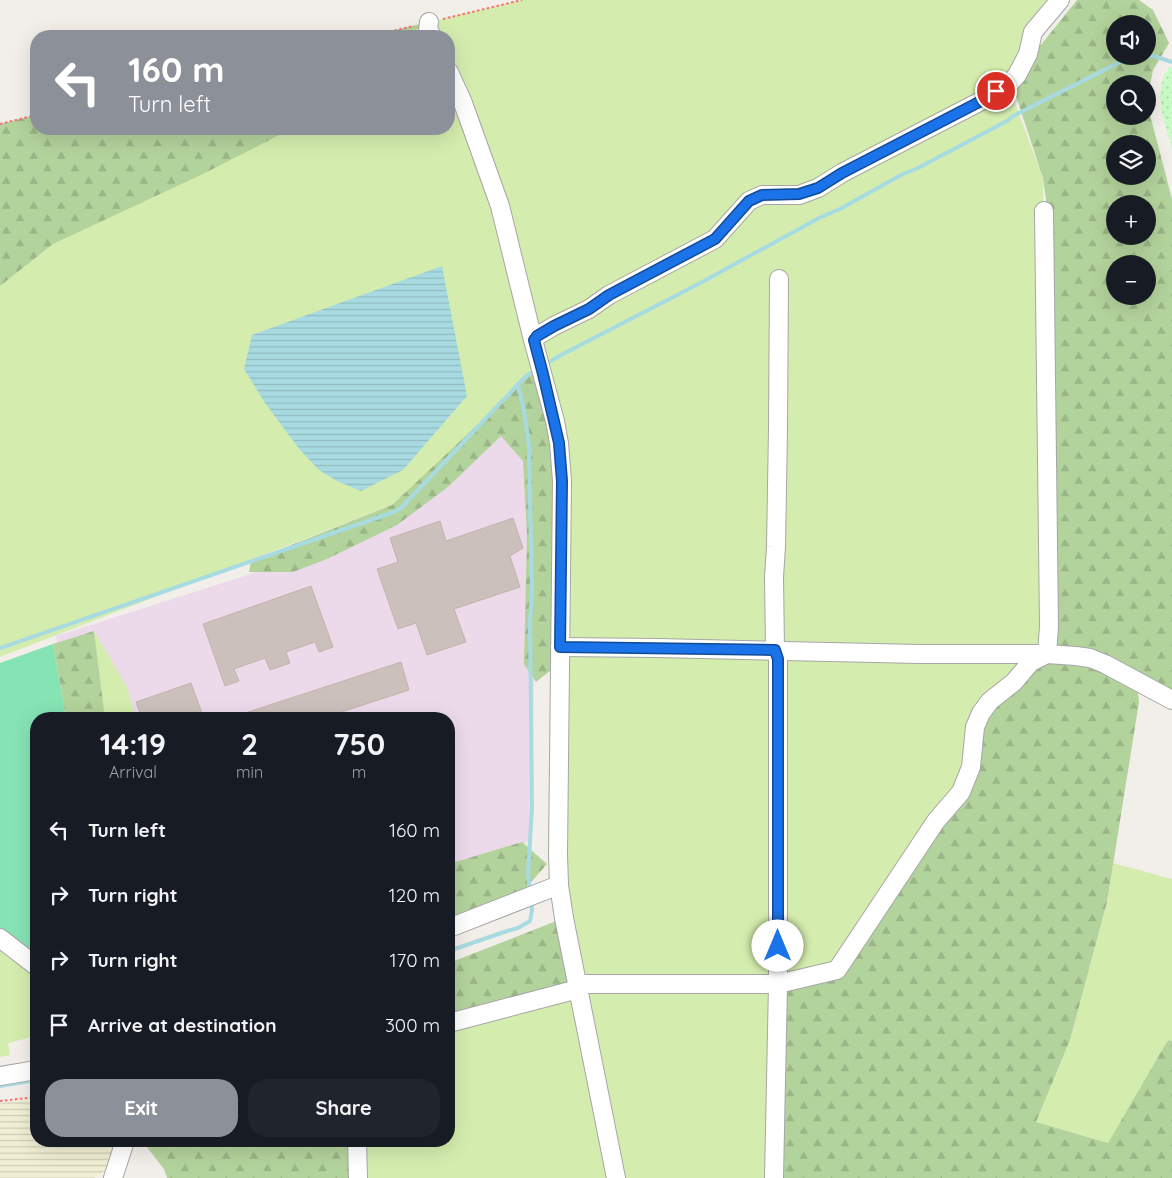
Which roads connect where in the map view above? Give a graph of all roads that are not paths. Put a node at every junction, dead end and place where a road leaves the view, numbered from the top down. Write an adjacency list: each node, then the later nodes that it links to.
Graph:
1 (1060, 0): 5 (street)
2 (455, 86): 5 (street)
3 (1044, 211): 8 (street)
4 (779, 279): 7 (street)
5 (534, 340): 6 (street)
6 (560, 647): 7 (street); 10 (street)
7 (775, 650): 8 (street); 14 (street)
8 (1048, 654): 9 (street); 14 (street)
9 (1172, 700)
10 (559, 885): 11 (street); 15 (street)
11 (455, 926)
12 (0, 938): 13 (street)
13 (30, 961)
14 (778, 984): 15 (street); 24 (street)
15 (578, 986): 16 (street); 23 (street)
16 (455, 1021)
17 (30, 1071): 18 (street)
18 (0, 1076)
19 (123, 1147): 21 (street)
20 (357, 1147): 22 (street)
21 (113, 1178)
22 (358, 1178)
23 (616, 1178)
24 (774, 1178)

